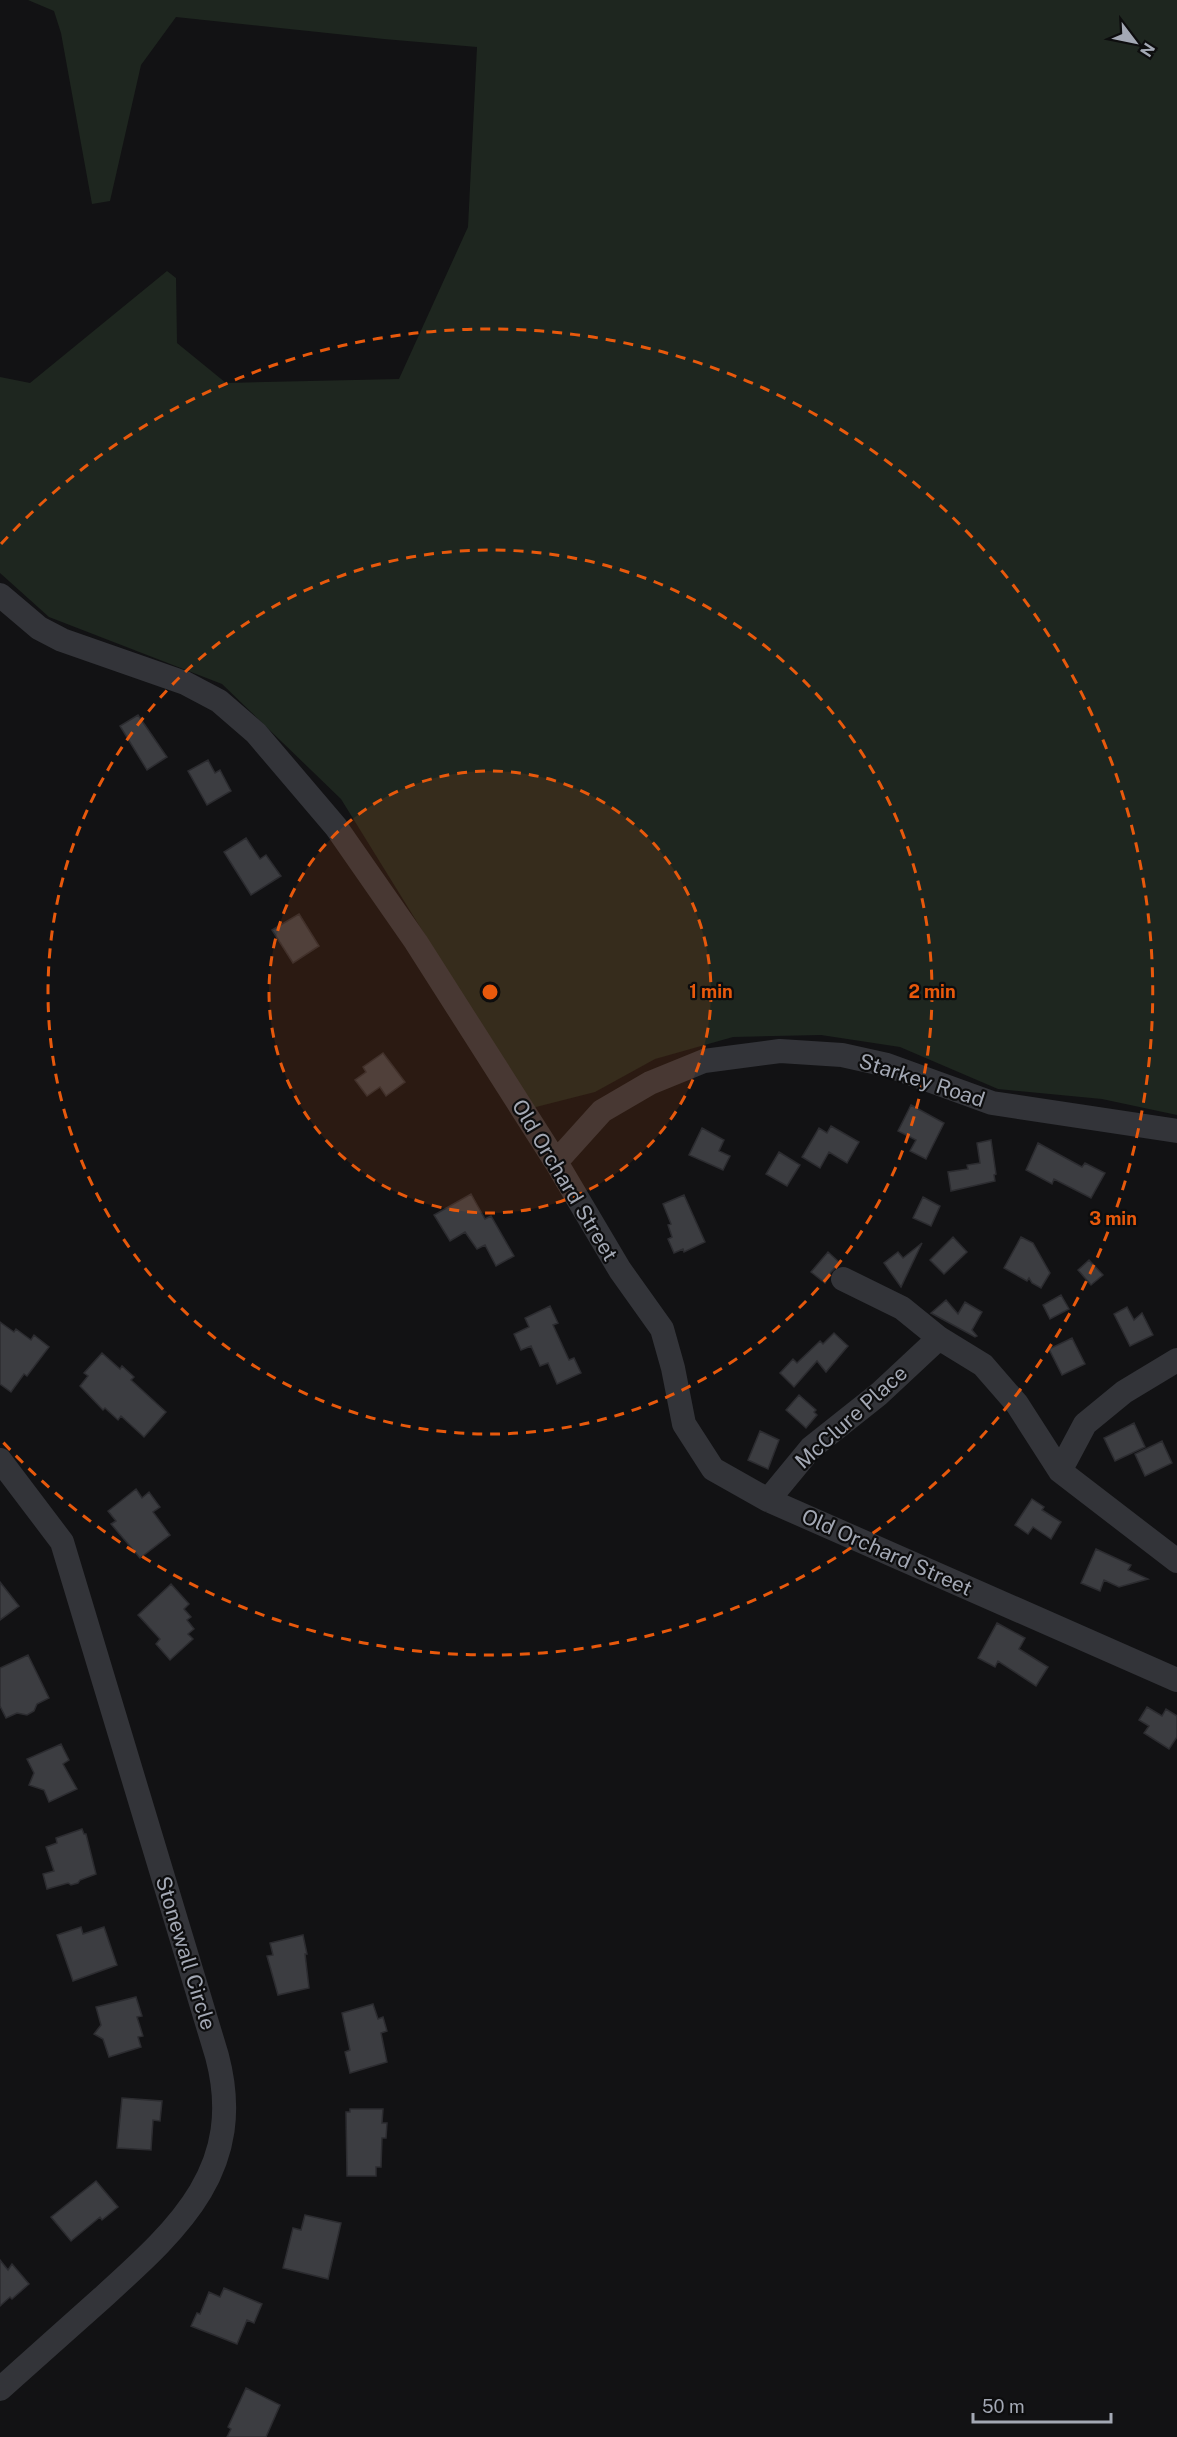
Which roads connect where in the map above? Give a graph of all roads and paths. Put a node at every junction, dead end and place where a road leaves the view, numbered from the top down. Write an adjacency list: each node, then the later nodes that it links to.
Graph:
1 (0, 595): 3 (street, Old Orchard Street)
2 (1177, 1131): 3 (street, Starkey Road)
3 (556, 1162): 9 (street, Old Orchard Street)
4 (843, 1279): 5 (street)
5 (939, 1338): 8 (street); 9 (street, McClure Place)
6 (1177, 1360): 8 (street)
7 (0, 1460): 12 (street, Stonewall Circle)
8 (1060, 1471): 10 (street)
9 (768, 1500): 11 (street, Old Orchard Street)
10 (1177, 1561)
11 (1177, 1680)
12 (0, 2389)

